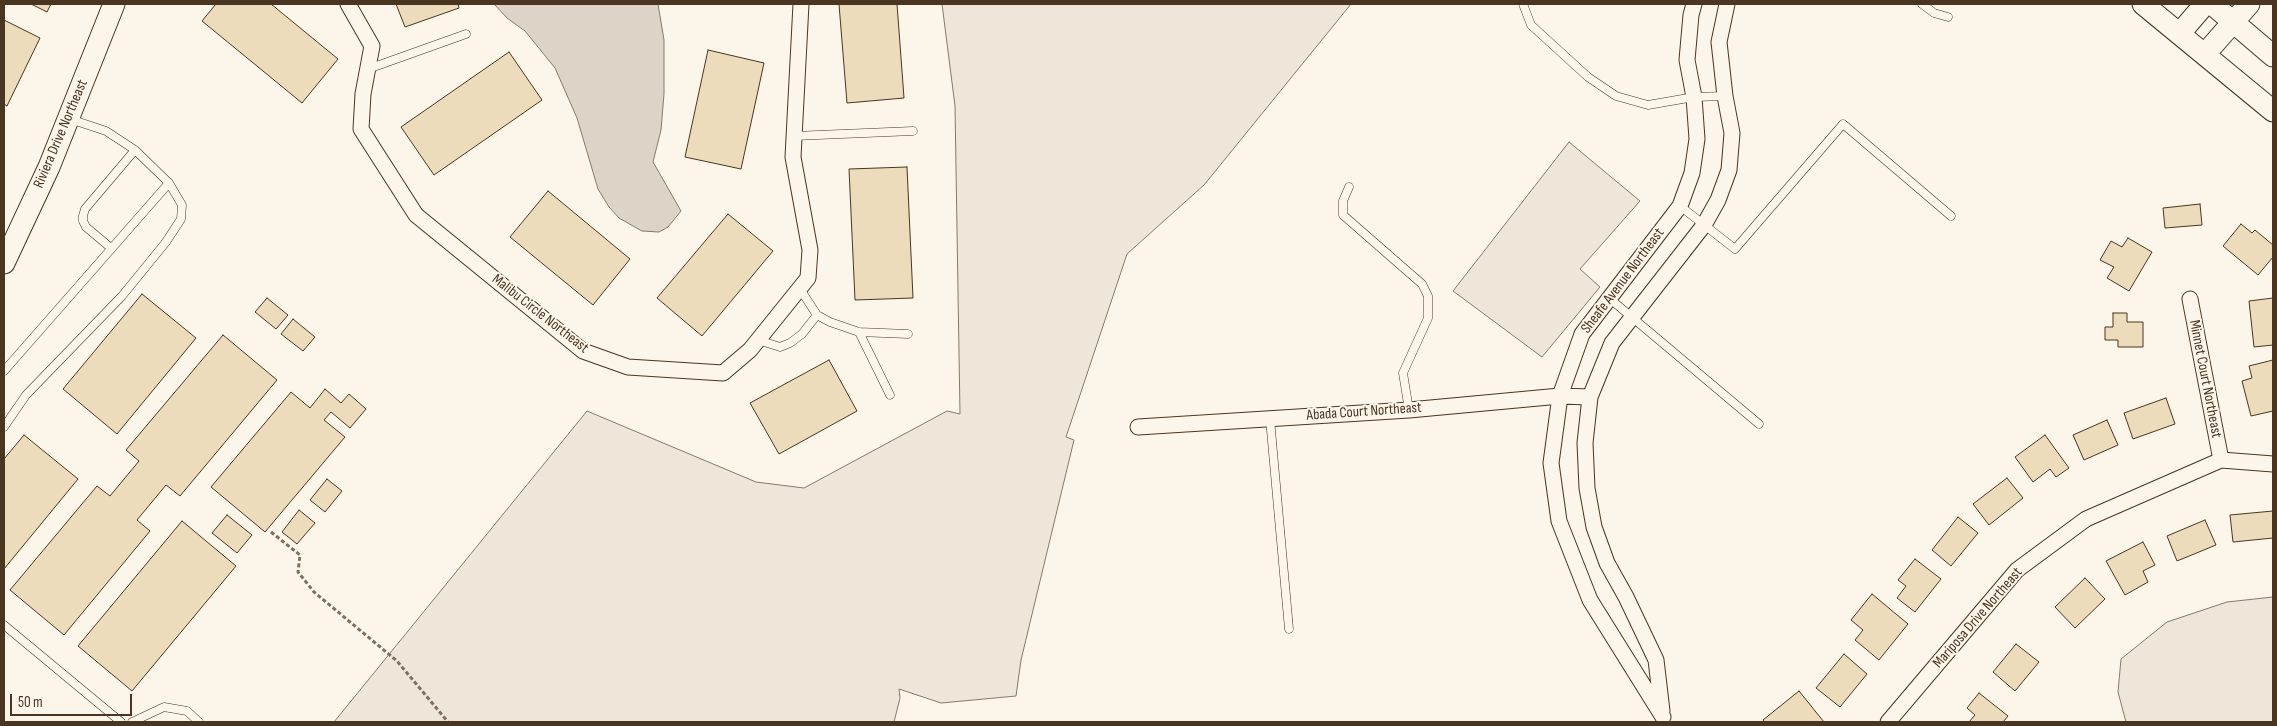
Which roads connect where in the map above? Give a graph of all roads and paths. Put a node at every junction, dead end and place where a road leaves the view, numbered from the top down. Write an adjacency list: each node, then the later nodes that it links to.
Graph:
1 (114, 4): 22 (street, Riviera Drive Northeast)
2 (348, 4): 18 (street, Malibu Circle Northeast)
3 (802, 4): 24 (street, Malibu Circle Northeast)
4 (1523, 4): 19 (lane)
5 (1694, 4): 19 (street, Sheafe Avenue Northeast)
6 (1727, 4): 20 (street, Sheafe Avenue Northeast)
7 (1922, 4): 12 (lane)
8 (2143, 4): 15 (street)
9 (2205, 4): 15 (street)
10 (2212, 4): 13 (street)
11 (2248, 4): 13 (street)
12 (1948, 17)
13 (2233, 22): 16 (street); 17 (street)
14 (466, 34): 18 (lane)
15 (2180, 34): 16 (street)
16 (2205, 54): 21 (street)
17 (2273, 56)
18 (368, 69): 40 (street, Malibu Circle Northeast)
19 (1694, 96): 20 (lane); 28 (street, Sheafe Avenue Northeast)
20 (1725, 96): 30 (street, Sheafe Avenue Northeast)
21 (2273, 111)
22 (69, 118): 25 (lane); 32 (street, Riviera Drive Northeast)
23 (912, 131): 24 (lane)
24 (794, 136): 33 (street, Malibu Circle Northeast)
25 (134, 150): 26 (lane); 31 (lane)
26 (169, 183): 31 (lane); 48 (lane)
27 (1349, 187): 45 (lane)
28 (1680, 206): 30 (lane); 34 (street, Sheafe Avenue Northeast)
29 (1951, 216): 30 (lane)
30 (1704, 225): 37 (street, Sheafe Avenue Northeast)
31 (112, 248): 41 (lane)
32 (4, 263)
33 (800, 288): 36 (lane); 40 (street, Malibu Circle Northeast)
34 (1609, 298): 37 (lane); 43 (street, Sheafe Avenue Northeast)
35 (2190, 299): 50 (street, Minnet Court Northeast)
36 (817, 316): 38 (lane); 40 (lane)
37 (1632, 317): 44 (street, Sheafe Avenue Northeast); 47 (lane)
38 (860, 332): 39 (lane); 42 (lane)
39 (908, 334)
40 (758, 340)
41 (4, 371)
42 (890, 395)
43 (1560, 396): 44 (street, Abada Court Northeast); 45 (street, Abada Court Northeast); 55 (street, Sheafe Avenue Northeast)
44 (1590, 397): 55 (street, Sheafe Avenue Northeast)
45 (1409, 410): 46 (street, Abada Court Northeast)
46 (1270, 419): 49 (street, Abada Court Northeast); 54 (lane)
47 (1758, 424)
48 (4, 427)
49 (1138, 427)
50 (2221, 460): 51 (street, Mariposa Drive Northeast); 60 (street, Mariposa Drive Northeast)
51 (2273, 464)
52 (272, 532): 59 (path)
53 (4, 625): 56 (lane)
54 (1288, 628)
55 (1663, 720)
56 (121, 722)
57 (132, 722): 58 (lane)
58 (199, 722)
59 (448, 722)
60 (1888, 722)

